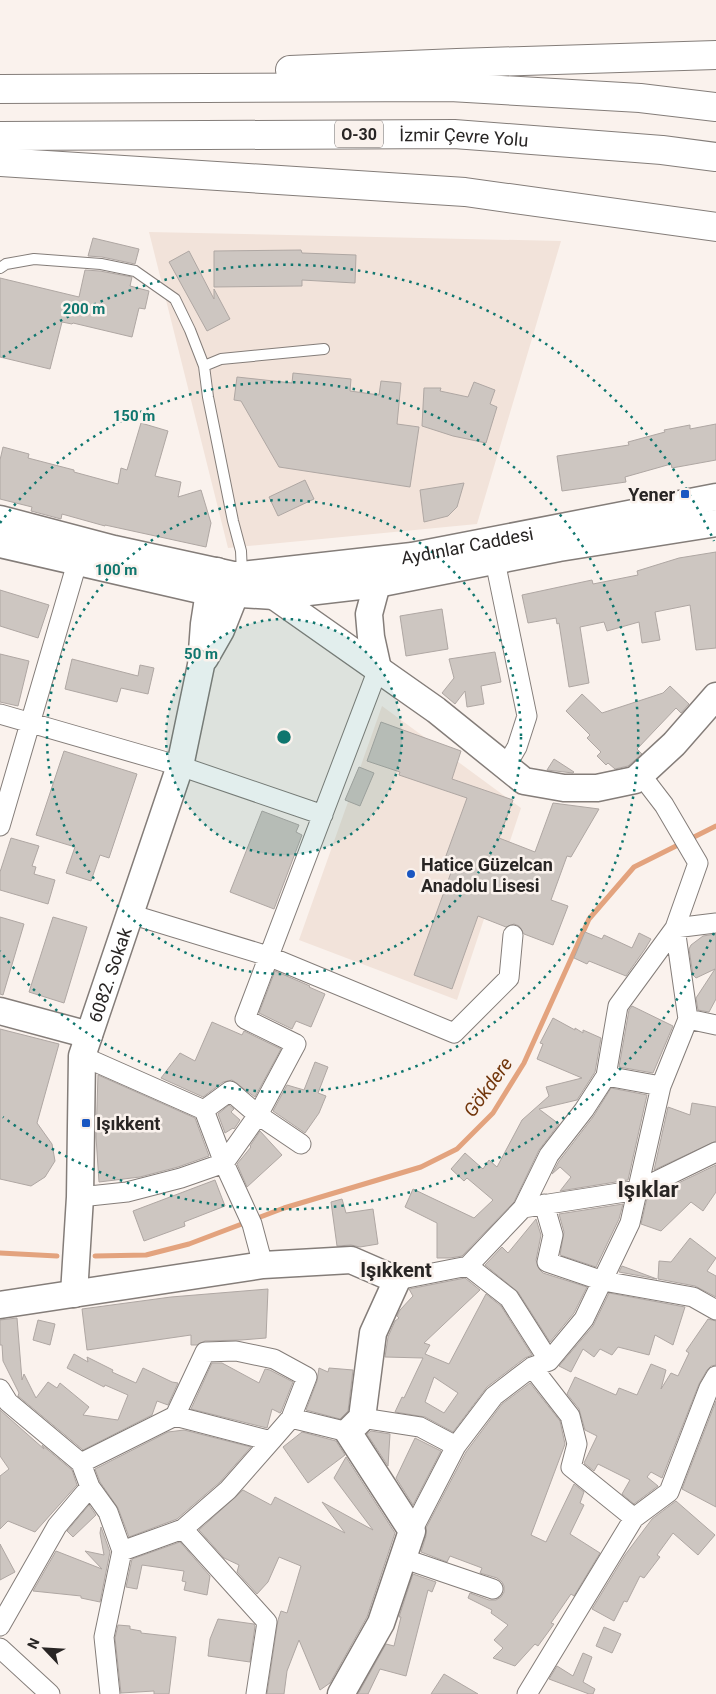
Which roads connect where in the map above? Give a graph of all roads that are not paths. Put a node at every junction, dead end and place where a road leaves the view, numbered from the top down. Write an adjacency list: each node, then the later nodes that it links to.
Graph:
1 (716, 56): 3 (highway)
2 (0, 89): 3 (highway)
3 (105, 89): 4 (highway)
4 (716, 108)
5 (0, 136): 6 (highway, İzmir Çevre Yolu / O-30)
6 (716, 157)
7 (0, 162): 8 (highway)
8 (716, 227)
9 (0, 268): 11 (lane)
10 (324, 349): 11 (lane)
11 (204, 366): 19 (lane)
12 (716, 497): 19 (street, Aydınlar Caddesi)
13 (0, 519): 18 (street)
14 (716, 523): 16 (street, Aydınlar Caddesi)
15 (0, 544): 17 (street)
16 (495, 561): 20 (street, Aydınlar Caddesi); 28 (street)
17 (77, 563): 18 (street); 26 (street)
18 (213, 582): 19 (street); 22 (street)
19 (239, 584): 21 (street, Aydınlar Caddesi); 22 (street)
20 (377, 584): 21 (street, Aydınlar Caddesi); 23 (street)
21 (274, 596): 23 (street)
22 (201, 665): 27 (street, 6082. Sokak)
23 (378, 669): 28 (street); 30 (street)
24 (716, 696): 29 (street)
25 (0, 714): 26 (street)
26 (30, 722): 27 (street); 31 (street)
27 (180, 766): 30 (street); 32 (street, 6082. Sokak)
28 (506, 766): 29 (street)
29 (641, 774): 34 (street)
30 (322, 815): 36 (street)
31 (0, 826)
32 (130, 914): 36 (street); 40 (street, 6082. Sokak)
33 (716, 923): 34 (street)
34 (675, 928): 38 (street); 41 (street)
35 (513, 935): 36 (street)
36 (268, 956): 44 (street)
37 (0, 1010): 40 (street)
38 (688, 1019): 39 (street); 42 (street)
39 (716, 1026)
40 (86, 1045): 43 (street); 49 (street, 6082. Sokak)
41 (606, 1076): 42 (street); 51 (street)
42 (661, 1086): 48 (street)
43 (204, 1110): 44 (street); 47 (street)
44 (258, 1115): 45 (street); 47 (street)
45 (302, 1144)
46 (716, 1152): 48 (street)
47 (224, 1163): 49 (street); 52 (street)
48 (638, 1190): 50 (street); 55 (street)
49 (80, 1197): 56 (street, 6082. Sokak)
50 (544, 1204): 51 (street); 55 (street)
51 (523, 1208): 53 (street)
52 (263, 1265): 54 (street); 56 (street)
53 (468, 1266): 54 (street); 59 (street)
54 (397, 1280): 64 (street)
55 (603, 1281): 58 (street); 59 (street)
56 (74, 1294): 57 (street)
57 (0, 1305)
58 (716, 1310)
59 (540, 1364): 66 (street); 69 (street)
60 (716, 1376): 69 (street)
61 (0, 1389): 67 (street)
62 (175, 1416): 63 (street); 65 (street); 67 (street)
63 (291, 1418): 64 (street); 65 (street)
64 (355, 1425): 66 (street); 71 (street)
65 (271, 1441): 70 (street)
66 (456, 1446): 71 (street)
67 (82, 1463): 68 (street)
68 (90, 1487): 72 (street); 75 (street)
69 (634, 1518): 81 (street)
70 (184, 1529): 72 (street); 79 (street)
71 (412, 1531): 73 (street)
72 (122, 1551): 78 (street)
73 (402, 1558): 74 (street); 80 (street)
74 (493, 1588)
75 (0, 1626)
76 (0, 1648): 77 (street)
77 (50, 1694)
78 (110, 1694)
79 (256, 1694)
80 (341, 1694)
81 (527, 1694)

